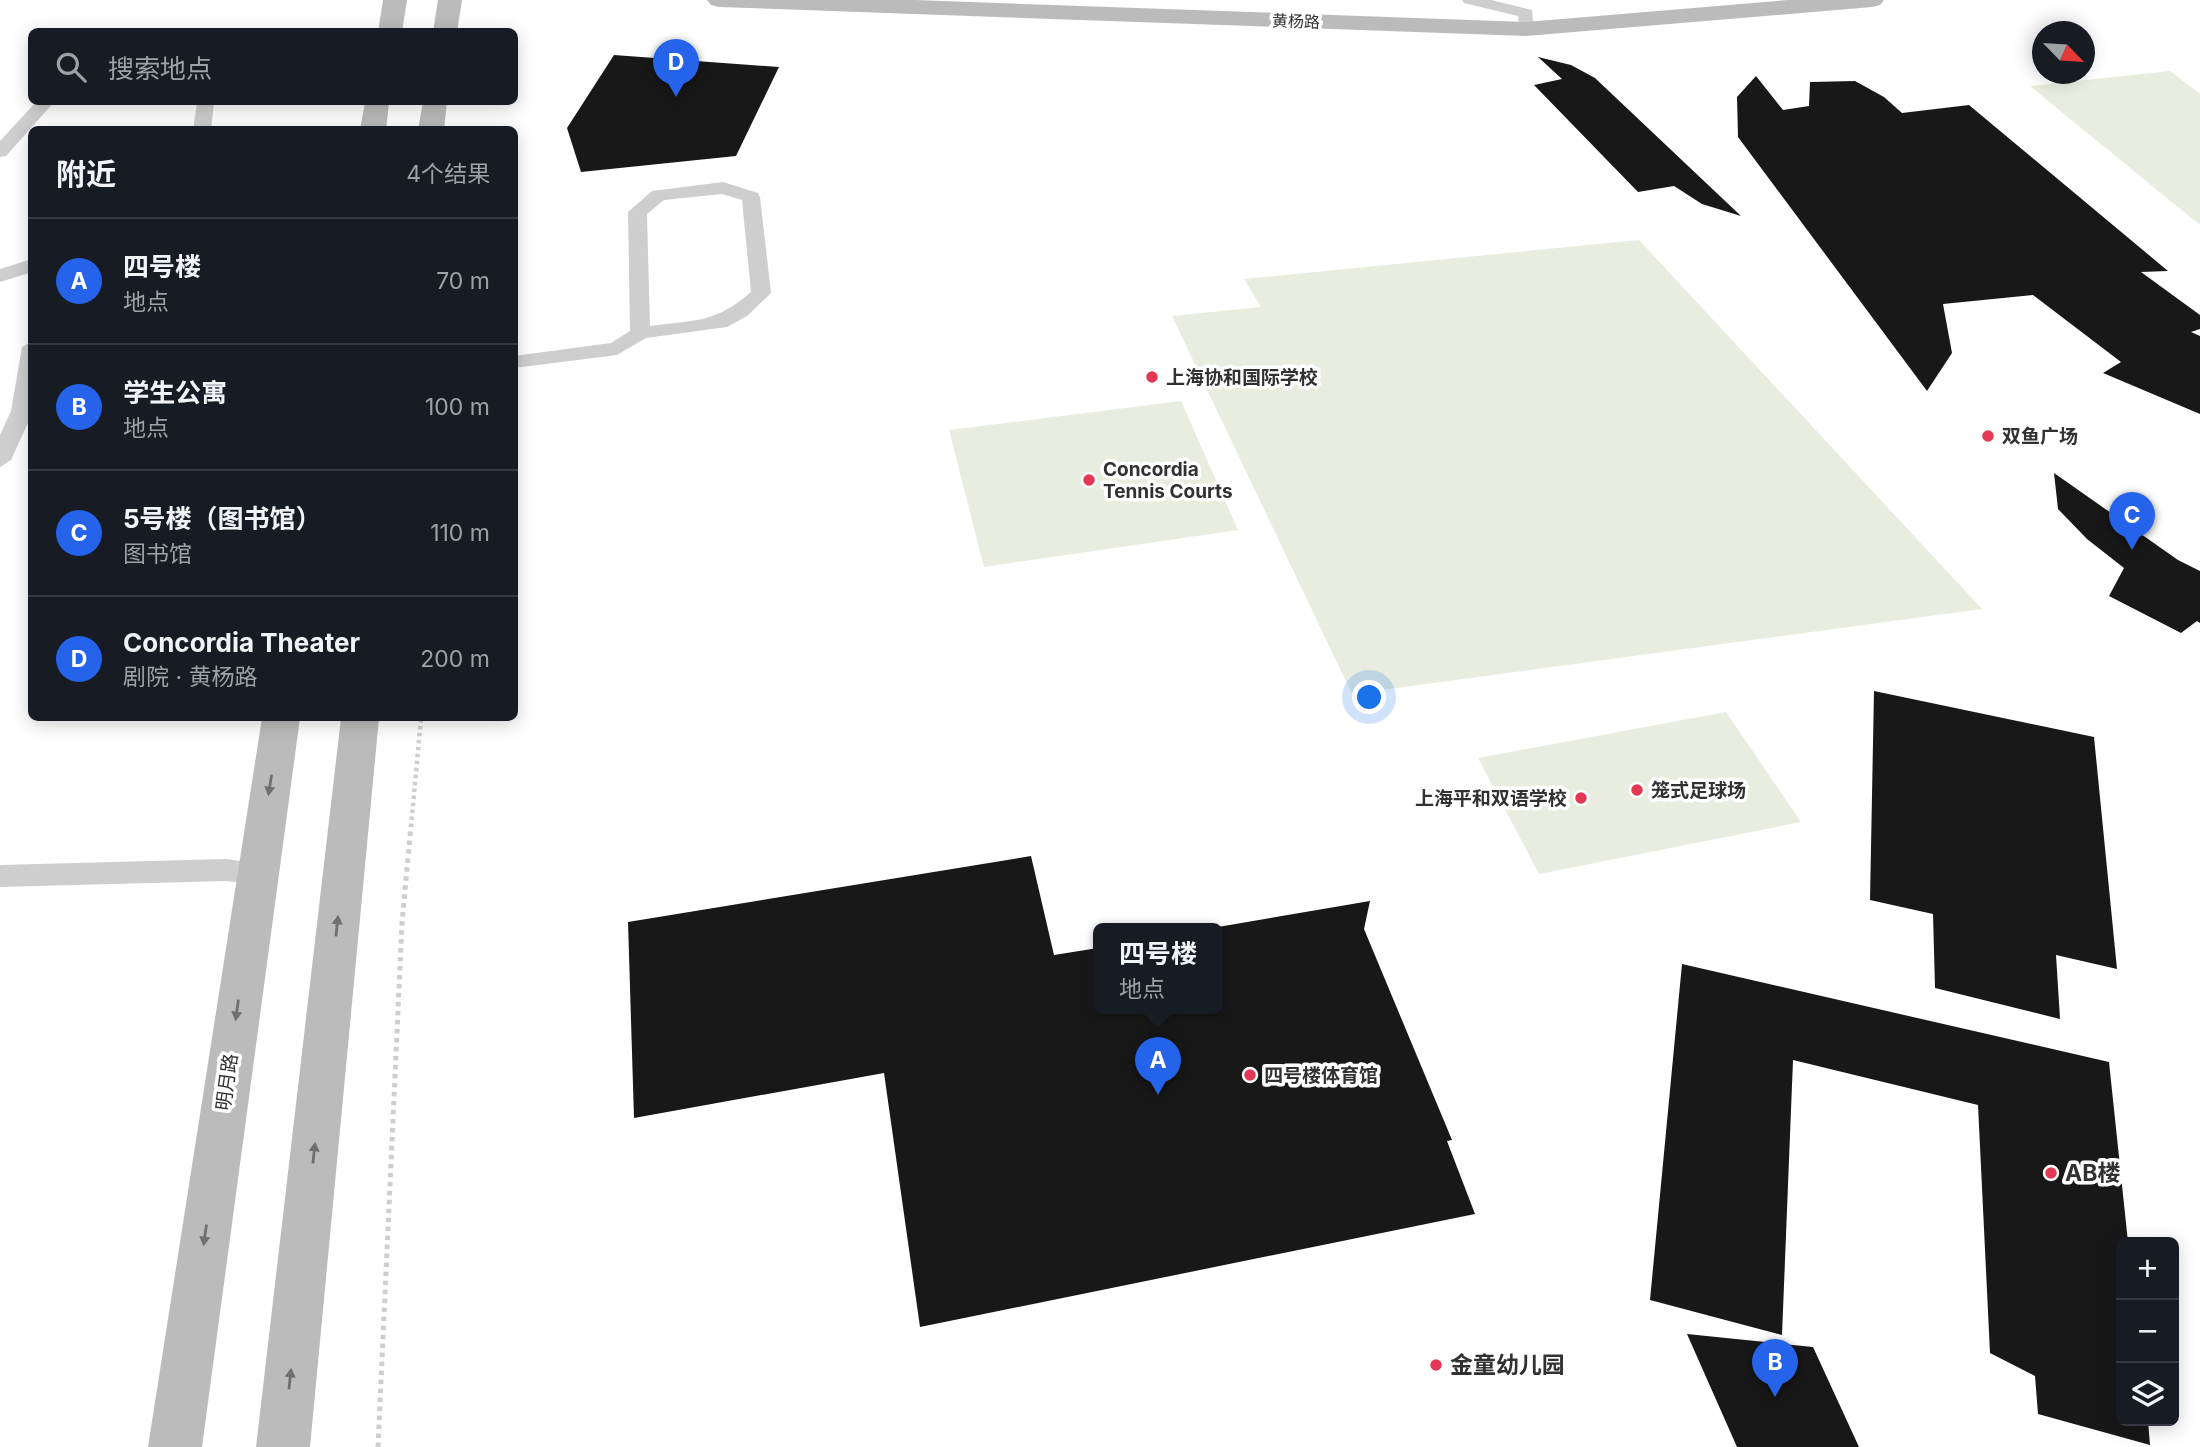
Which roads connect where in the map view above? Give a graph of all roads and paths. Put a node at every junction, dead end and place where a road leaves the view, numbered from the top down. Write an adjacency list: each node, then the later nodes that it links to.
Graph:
1 (395, 0): 6 (street)
2 (450, 0): 7 (street)
3 (719, 0): 8 (street, 黄杨路)
4 (1470, 0): 8 (lane)
5 (1872, 0): 8 (street, 黄杨路)
6 (391, 28)
7 (446, 28)
8 (1526, 29)
9 (43, 105): 16 (lane)
10 (205, 105): 13 (lane)
11 (377, 105): 14 (street)
12 (435, 105): 15 (street)
13 (202, 126)
14 (374, 126)
15 (432, 126)
16 (0, 152)
17 (28, 266): 18 (lane)
18 (0, 276)
19 (640, 333): 19 (lane); 20 (lane)
20 (518, 362)
21 (28, 375): 22 (lane)
22 (0, 460)
23 (281, 721): 26 (street, 明月路, one-way to 26)
24 (360, 721): 29 (street, one-way to 24)
25 (421, 721): 30 (path)
26 (256, 873): 27 (lane); 28 (street, 明月路, one-way to 28)
27 (0, 876)
28 (175, 1447)
29 (283, 1447)
30 (378, 1447)

